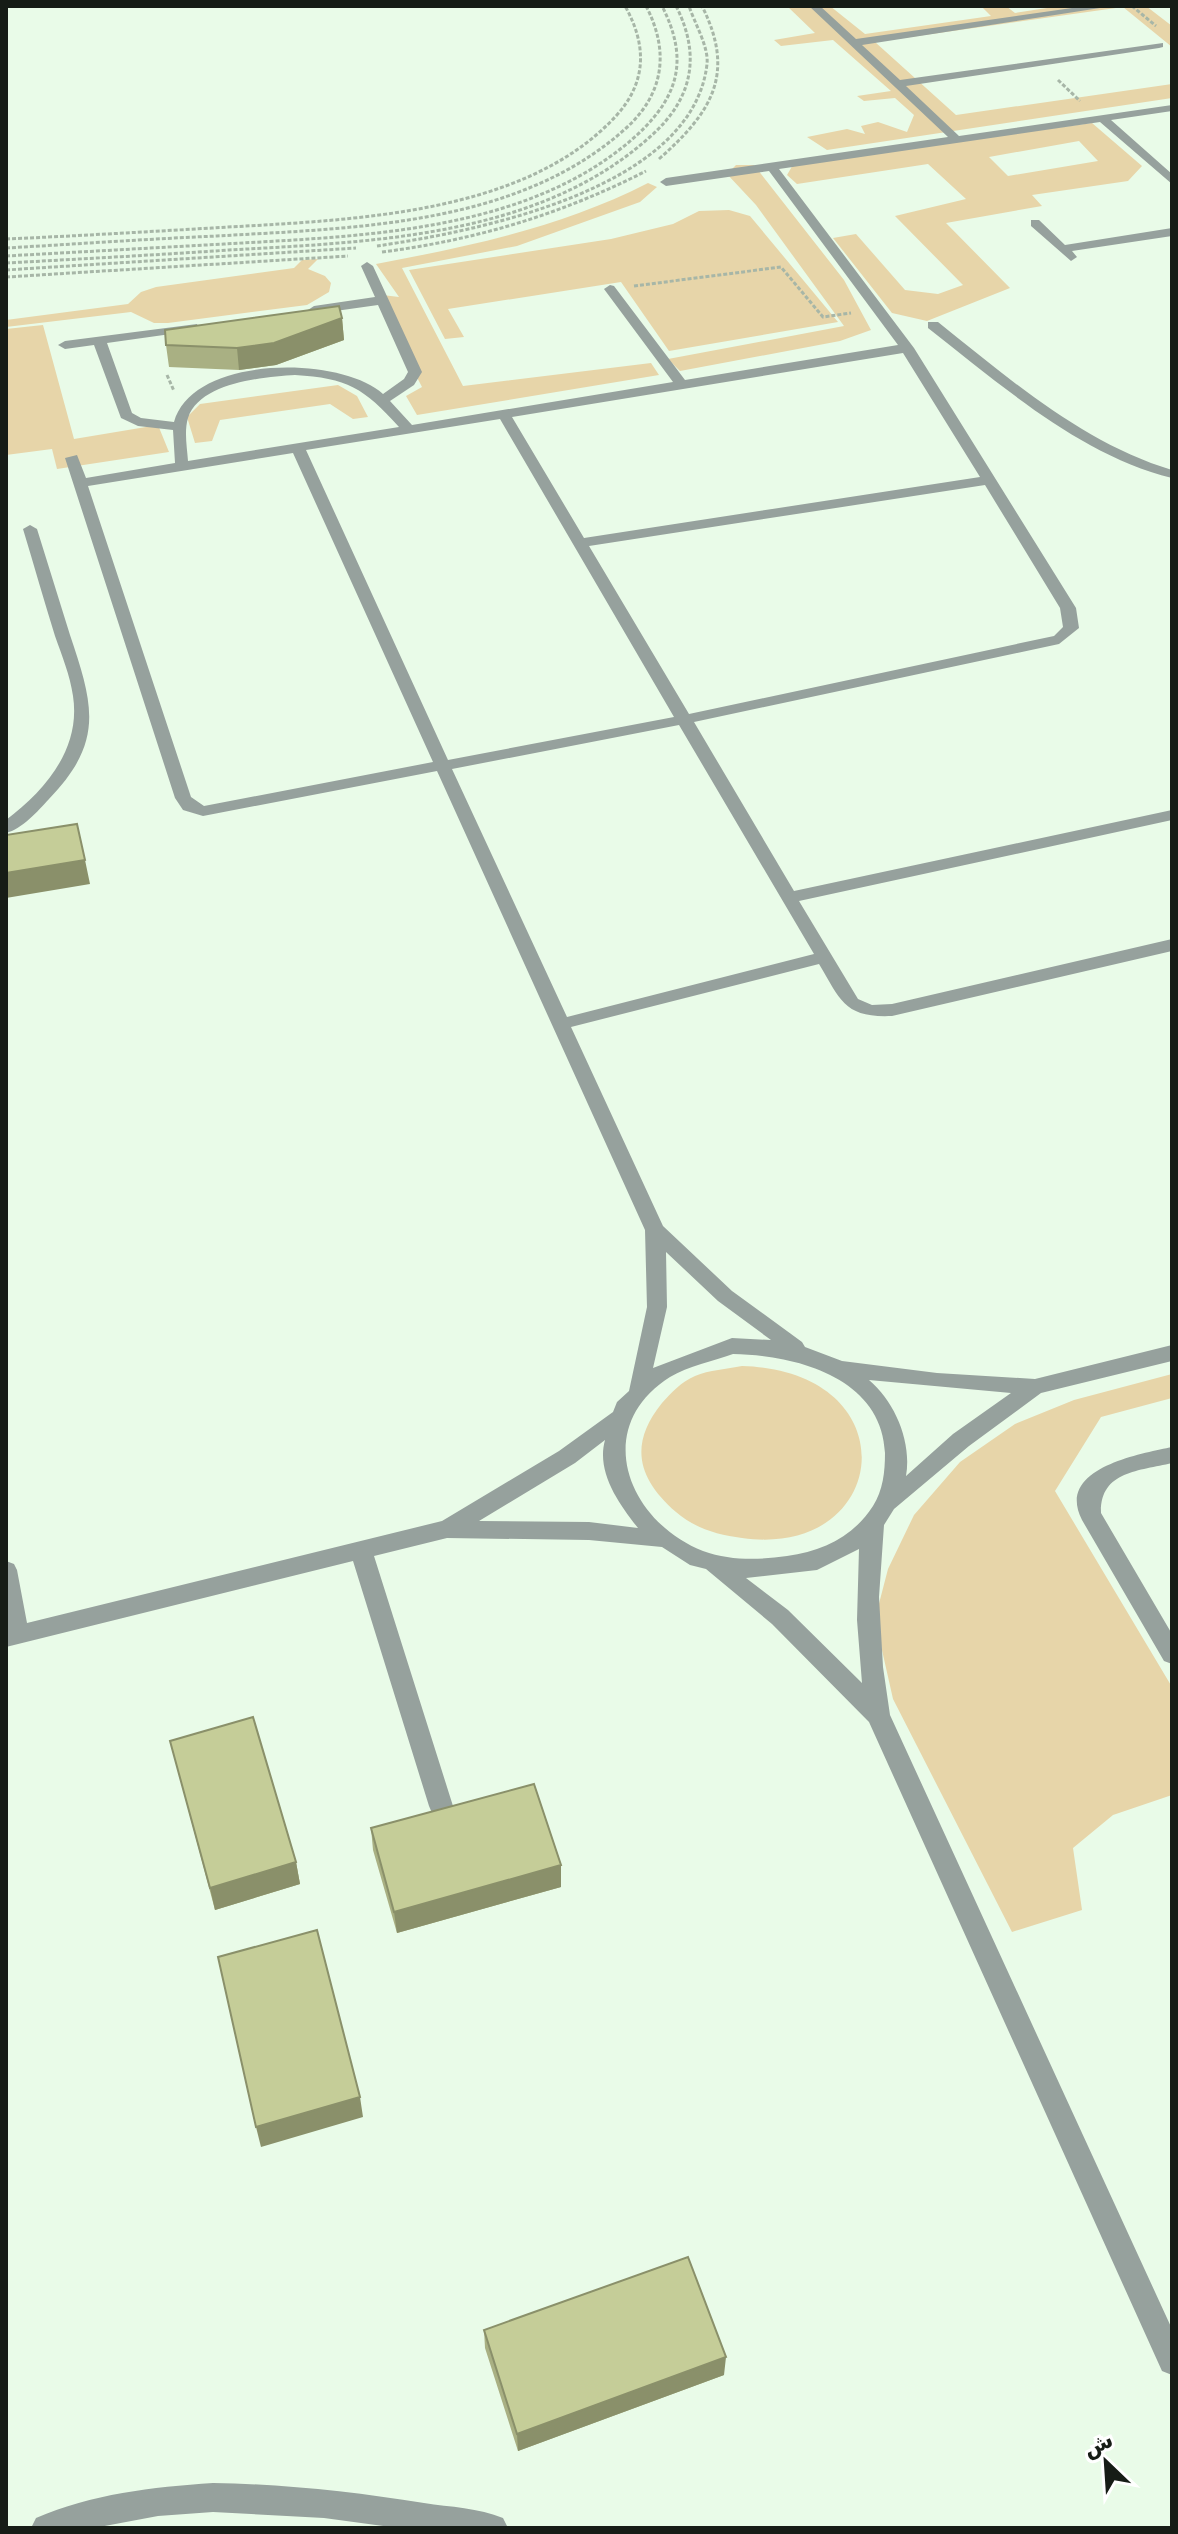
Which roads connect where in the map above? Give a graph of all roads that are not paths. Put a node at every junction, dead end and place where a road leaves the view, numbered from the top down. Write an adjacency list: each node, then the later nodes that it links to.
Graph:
1 (814, 6): 3 (lane)
2 (1108, 6): 3 (lane)
3 (854, 43): 5 (lane)
4 (1159, 45): 5 (lane)
5 (896, 84): 8 (lane)
6 (1172, 108): 7 (lane)
7 (1103, 119): 8 (lane); 10 (lane)
8 (957, 140): 9 (lane)
9 (772, 167): 11 (lane); 24 (lane)
10 (1172, 180)
11 (666, 182)
12 (1035, 223): 14 (lane)
13 (1172, 232): 14 (lane)
14 (1063, 249): 16 (lane)
15 (364, 260): 18 (lane)
16 (1074, 260)
17 (610, 289): 25 (lane)
18 (383, 300): 19 (lane); 26 (lane)
19 (304, 311)
20 (209, 325): 22 (lane)
21 (933, 325): 33 (lane)
22 (99, 340): 23 (lane); 28 (lane)
23 (65, 345)
24 (907, 348): 25 (lane); 34 (lane)
25 (683, 387): 27 (lane)
26 (377, 396): 28 (lane); 29 (lane)
27 (505, 416): 29 (lane); 37 (lane)
28 (181, 423): 32 (lane)
29 (410, 431): 30 (lane)
30 (298, 449): 32 (lane); 39 (lane)
31 (72, 458): 35 (lane)
32 (182, 467): 35 (lane)
33 (1172, 474)
34 (989, 480): 37 (lane); 38 (lane)
35 (81, 483): 39 (lane)
36 (30, 529): 41 (lane)
37 (579, 543): 38 (lane)
38 (683, 720): 39 (lane); 42 (lane)
39 (444, 767): 45 (lane)
40 (1172, 815): 42 (lane)
41 (6, 828)
42 (787, 898): 44 (lane)
43 (1172, 945): 44 (lane)
44 (822, 958): 45 (lane)
45 (561, 1024): 46 (lane)
46 (655, 1230): 48 (lane); 51 (lane)
47 (1172, 1353): 50 (lane)
48 (805, 1354): 49 (lane); 51 (lane)
49 (838, 1368): 50 (lane); 54 (lane)
50 (1035, 1387): 54 (lane)
51 (638, 1388): 52 (lane)
52 (619, 1418): 56 (lane); 57 (lane)
53 (1172, 1455): 62 (lane)
54 (889, 1502): 55 (lane)
55 (873, 1525): 59 (lane); 63 (lane)
56 (447, 1529): 57 (lane); 58 (lane)
57 (660, 1539): 59 (lane)
58 (361, 1550): 61 (lane); 64 (lane)
59 (709, 1563): 63 (lane)
60 (6, 1570): 61 (lane)
61 (12, 1637)
62 (1172, 1654)
63 (878, 1715): 65 (lane)
64 (441, 1806)
65 (1170, 2351)
66 (46, 2528): 67 (lane)
67 (493, 2528)

